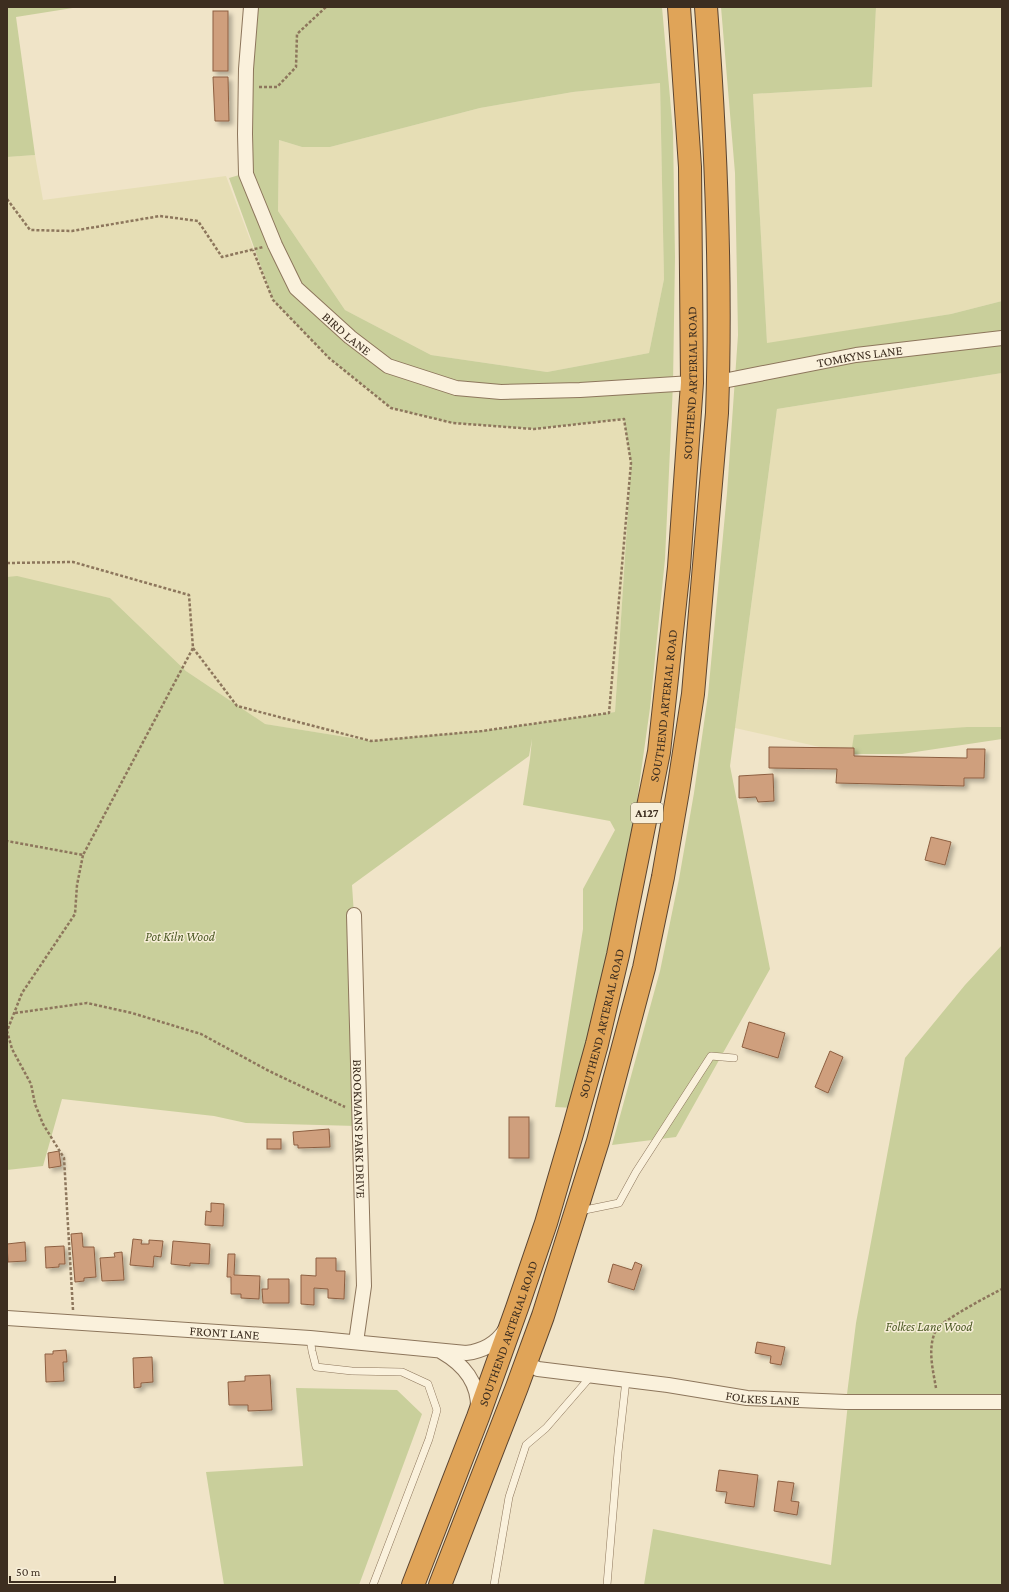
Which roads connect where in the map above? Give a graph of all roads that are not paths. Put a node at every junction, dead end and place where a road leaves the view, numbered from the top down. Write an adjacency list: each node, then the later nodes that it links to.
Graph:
1 (251, 7): 6 (street, BIRD LANE)
2 (679, 7): 6 (highway, SOUTHEND ARTERIAL ROAD / A127)
3 (706, 7): 5 (highway, SOUTHEND ARTERIAL ROAD / A127)
4 (1002, 338): 5 (street, TOMKYNS LANE)
5 (718, 382): 9 (highway, SOUTHEND ARTERIAL ROAD / A127)
6 (692, 383): 10 (highway, SOUTHEND ARTERIAL ROAD / A127)
7 (354, 916): 13 (street, BROOKMANS PARK DRIVE)
8 (734, 1058): 9 (lane)
9 (576, 1212): 15 (highway, SOUTHEND ARTERIAL ROAD / A127)
10 (517, 1308): 14 (street, FRONT LANE); 19 (highway, SOUTHEND ARTERIAL ROAD / A127)
11 (7, 1318): 12 (street, FRONT LANE)
12 (310, 1338): 13 (street, FRONT LANE); 20 (lane)
13 (356, 1342): 14 (street, FRONT LANE)
14 (442, 1351): 19 (street)
15 (526, 1363): 16 (street, FOLKES LANE); 22 (highway, SOUTHEND ARTERIAL ROAD / A127)
16 (592, 1375): 17 (street, FOLKES LANE); 23 (lane)
17 (626, 1380): 18 (street, FOLKES LANE); 24 (lane)
18 (1002, 1402)
19 (478, 1417): 21 (highway, SOUTHEND ARTERIAL ROAD / A127)
20 (373, 1585)
21 (413, 1585)
22 (440, 1585)
23 (494, 1585)
24 (607, 1585)

